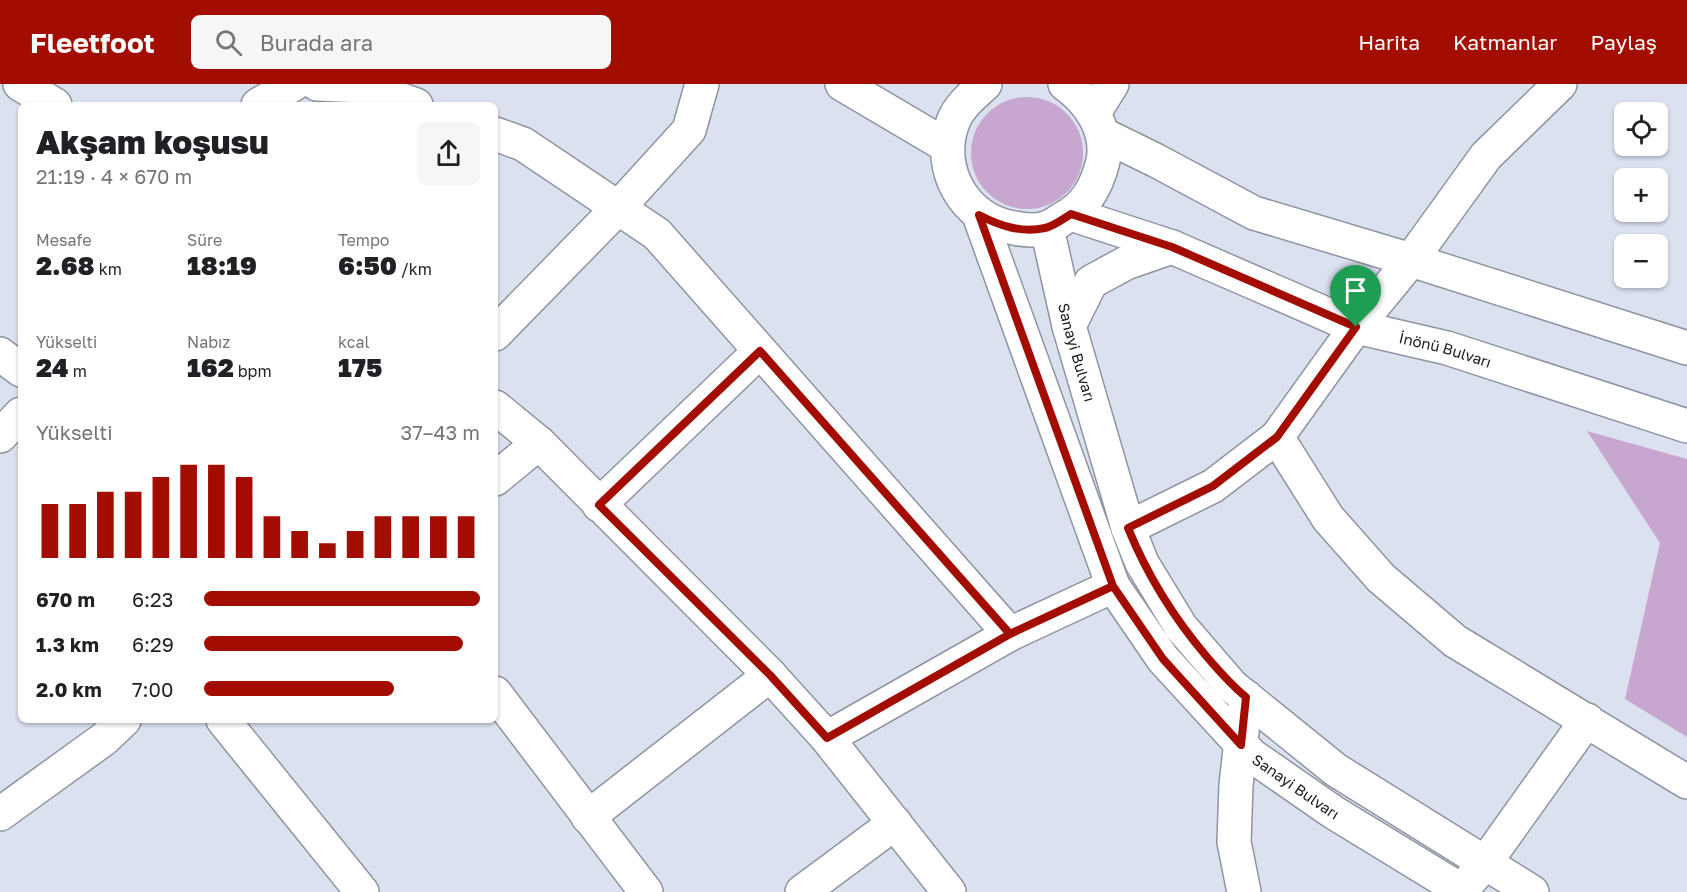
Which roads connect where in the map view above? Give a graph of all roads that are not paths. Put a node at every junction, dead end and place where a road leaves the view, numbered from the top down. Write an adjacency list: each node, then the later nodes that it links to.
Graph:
1 (20, 84): 10 (street)
2 (294, 84): 11 (street)
3 (317, 84): 12 (street)
4 (702, 84): 16 (street)
5 (842, 84): 15 (street)
6 (986, 84): 15 (street)
7 (1065, 84): 13 (street)
8 (1112, 84): 13 (street)
9 (1560, 84): 20 (street)
10 (50, 102)
11 (263, 102)
12 (408, 102)
13 (1098, 123): 18 (street); 20 (street)
14 (498, 135): 16 (street)
15 (947, 146): 17 (street)
16 (618, 208): 23 (street); 25 (street)
17 (979, 215): 18 (street, İnönü Bulvarı); 37 (street, Sanayi Bulvarı)
18 (1059, 221): 19 (street, İnönü Bulvarı); 21 (street, Sanayi Bulvarı)
19 (1172, 247): 21 (street); 22 (street, İnönü Bulvarı)
20 (1411, 260): 22 (street); 24 (street)
21 (1069, 326): 36 (street, Sanayi Bulvarı)
22 (1356, 327): 30 (street, İnönü Bulvarı); 32 (street)
23 (498, 331)
24 (1687, 348)
25 (760, 351): 35 (street); 38 (street)
26 (0, 354): 27 (street)
27 (18, 368)
28 (498, 409): 33 (street)
29 (18, 417): 31 (street)
30 (1687, 426)
31 (0, 436)
32 (1277, 437): 36 (street); 42 (street)
33 (539, 443): 34 (street); 35 (street)
34 (498, 477)
35 (599, 505): 39 (street)
36 (1128, 528): 41 (street, Sanayi Bulvarı)
37 (1113, 586): 38 (street); 46 (street, Sanayi Bulvarı)
38 (1010, 634): 45 (street)
39 (770, 675): 45 (street); 49 (street)
40 (498, 697): 49 (street)
41 (1246, 697): 46 (street); 51 (street, Sanayi Bulvarı)
42 (1587, 720): 47 (street); 51 (street)
43 (121, 723): 48 (street)
44 (226, 723): 53 (street)
45 (827, 738): 50 (street)
46 (1241, 745): 52 (street, Sanayi Bulvarı); 57 (street)
47 (1687, 782)
48 (0, 814)
49 (588, 817): 54 (street)
50 (895, 823): 55 (street); 56 (street)
51 (1485, 863): 52 (street); 58 (street, Sanayi Bulvarı)
52 (1462, 891)
53 (362, 892)
54 (646, 892)
55 (802, 892)
56 (949, 892)
57 (1244, 892)
58 (1532, 892)

